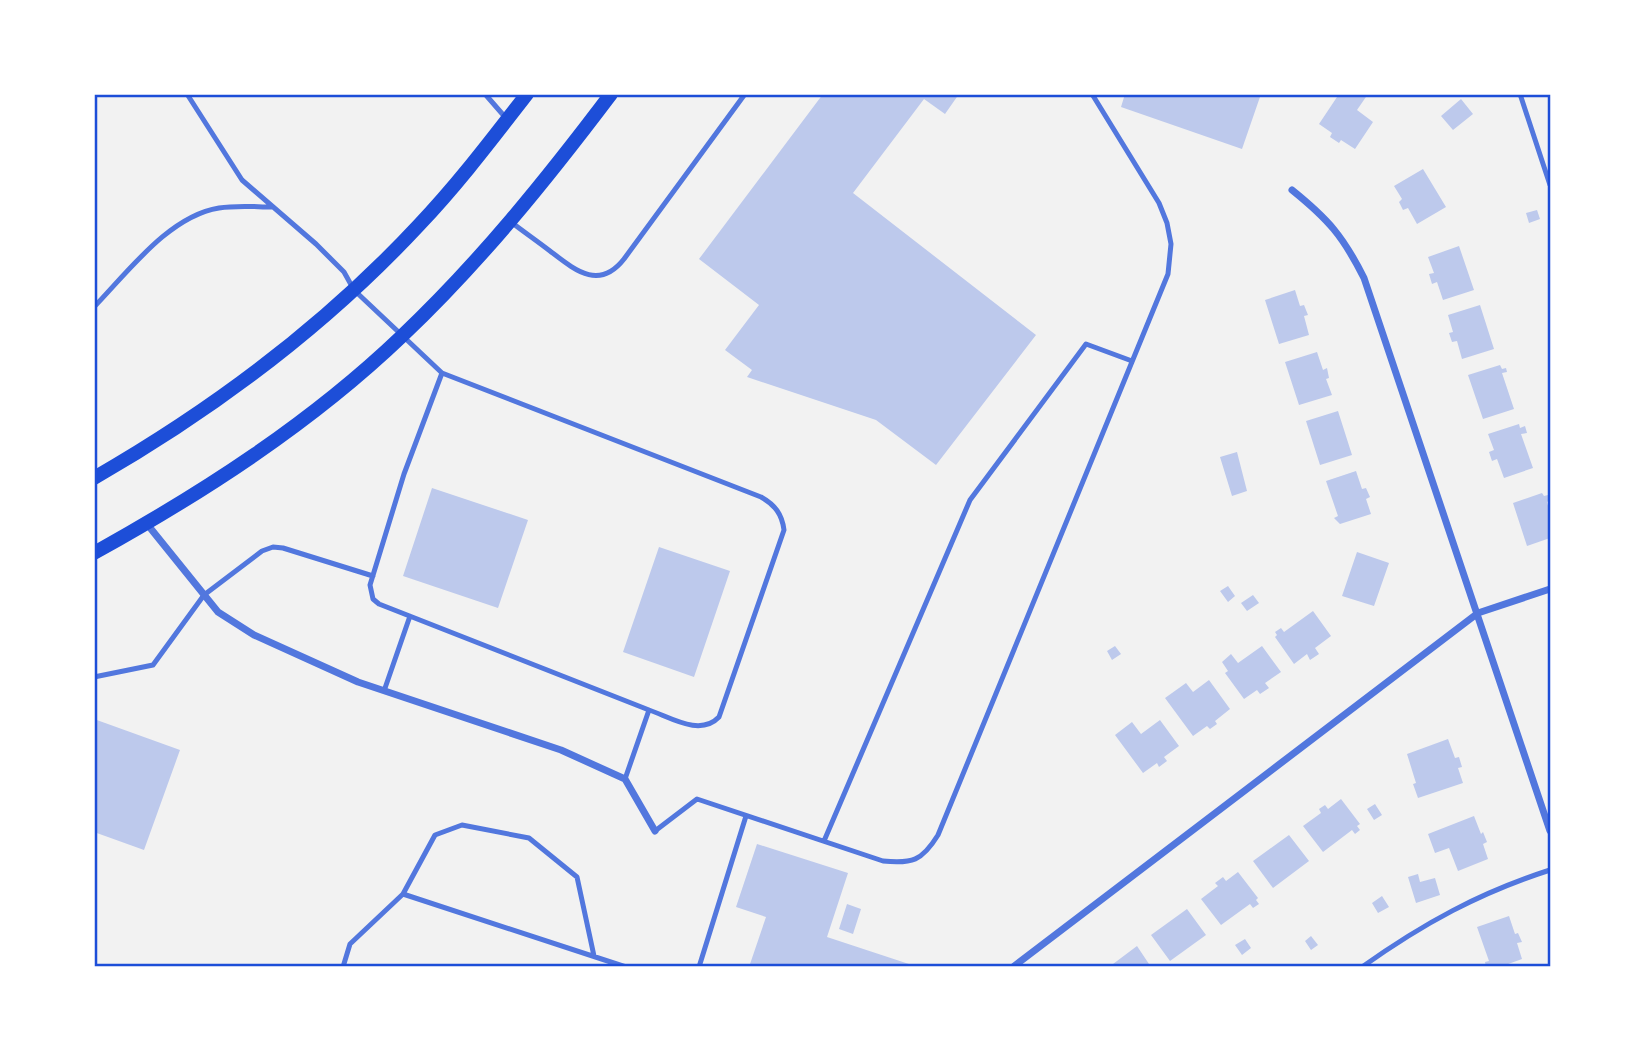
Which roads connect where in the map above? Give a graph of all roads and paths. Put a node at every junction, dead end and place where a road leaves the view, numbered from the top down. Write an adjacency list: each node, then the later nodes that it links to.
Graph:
1 (187, 94): 11 (lane)
2 (485, 94): 8 (lane)
3 (527, 94): 8 (main road)
4 (611, 94): 12 (main road)
5 (745, 94): 12 (lane)
6 (1092, 94): 16 (lane)
7 (1520, 94): 9 (lane)
8 (508, 119): 13 (main road)
9 (1550, 186)
10 (1292, 190): 24 (street)
11 (273, 207): 13 (lane); 14 (lane)
12 (511, 222): 15 (main road)
13 (354, 290): 15 (lane); 18 (main road)
14 (94, 307)
15 (402, 337): 17 (lane); 19 (main road)
16 (1132, 361): 33 (lane); 33 (lane)
17 (442, 373): 21 (lane); 28 (lane)
18 (94, 478)
19 (147, 524): 20 (main road); 23 (street)
20 (94, 553)
21 (373, 576): 23 (lane); 25 (lane)
22 (1550, 589): 24 (street)
23 (204, 595): 26 (lane); 27 (street)
24 (1478, 613): 32 (street); 40 (street)
25 (410, 616): 27 (lane); 28 (lane)
26 (94, 677)
27 (384, 691): 29 (street)
28 (649, 710): 29 (lane)
29 (625, 779): 31 (street)
30 (746, 816): 31 (lane); 33 (lane); 39 (lane)
31 (655, 831)
32 (1550, 831)
33 (824, 841)
34 (1550, 870): 41 (lane)
35 (403, 894): 36 (lane); 36 (lane); 37 (lane)
36 (594, 956): 38 (lane)
37 (343, 967)
38 (626, 967)
39 (699, 967)
40 (1013, 967)
41 (1363, 967)

